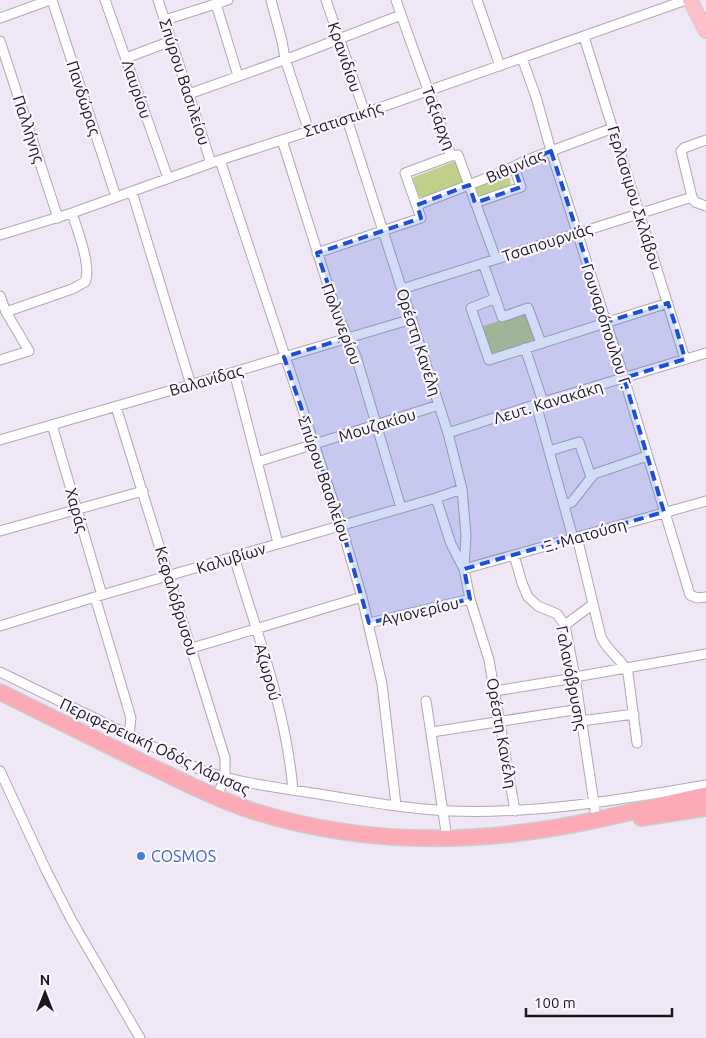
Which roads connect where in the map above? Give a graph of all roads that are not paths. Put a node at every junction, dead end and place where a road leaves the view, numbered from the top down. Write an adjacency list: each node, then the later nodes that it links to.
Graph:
1 (51, 0): 13 (street); 40 (street, Πανδώρας)
2 (105, 0): 20 (street, Λαυρίου)
3 (158, 0): 14 (street, Σπύρου Βασιλείου)
4 (228, 0): 11 (street)
5 (271, 0): 22 (street)
6 (326, 0): 17 (street, Κρανιδίου)
7 (396, 0): 12 (street, Ταξιάρχη)
8 (476, 0): 23 (street)
9 (686, 0): 16 (street, Στατιστικής)
10 (690, 0): 15 (main road)
11 (216, 4): 14 (street); 24 (street)
12 (402, 16): 17 (street); 25 (street, Ταξιάρχη)
13 (0, 18)
14 (165, 20): 19 (street, Σπύρου Βασιλείου)
15 (706, 31)
16 (584, 37): 21 (street, Στατιστικής); 29 (street, Γερλασιμου Σκλάβου)
17 (339, 39): 22 (street); 27 (street, Κρανιδίου)
18 (0, 41): 47 (street, Παλλήνης)
19 (171, 41): 20 (street); 26 (street, Σπύρου Βασιλείου)
20 (126, 58): 37 (street, Λαυρίου)
21 (522, 58): 23 (street, Στατιστικής); 33 (street, Γουναρόπουλου Γ.)
22 (285, 59): 24 (street); 30 (street)
23 (500, 66): 25 (street, Στατιστικής)
24 (238, 76): 26 (street)
25 (429, 90): 27 (street, Στατιστικής); 34 (street, Ταξιάρχη)
26 (189, 94): 35 (street, Σπύρου Βασιλείου)
27 (365, 113): 28 (street, Στατιστικής)
28 (348, 119): 30 (street, Στατιστικής); 48 (street, Ορέστη Κανέλη)
29 (613, 128): 33 (street, Βιθυνίας); 46 (street, Γερλασιμου Σκλάβου)
30 (309, 131): 31 (street, Στατιστικής)
31 (282, 140): 35 (street, Στατιστικής); 51 (street, Πολυνερίου)
32 (706, 140): 41 (street)
33 (551, 151): 36 (street, Βιθυνίας); 49 (street, Γουναρόπουλου Γ.)
34 (451, 156): 38 (street, Ταξιάρχη); 43 (street)
35 (215, 162): 37 (street, Στατιστικής); 65 (street, Σπύρου Βασιλείου)
36 (514, 167): 38 (street, Βιθυνίας); 42 (street)
37 (168, 178): 39 (street, Στατιστικής)
38 (469, 185): 42 (street, Ταξιάρχη); 43 (street, Βιθυνίας)
39 (132, 192): 40 (street, Στατιστικής); 70 (street)
40 (116, 197): 45 (street, Στατιστικής)
41 (692, 197): 44 (street); 46 (street, Τσαπουρνιάς)
42 (475, 203): 52 (street, Ταξιάρχη)
43 (417, 205): 48 (street)
44 (706, 206)
45 (72, 213): 47 (street, Στατιστικής); 58 (street)
46 (639, 213): 49 (street, Τσαπουρνιάς); 57 (street, Γερλασιμου Σκλάβου)
47 (58, 218): 50 (street, Στατιστικής)
48 (383, 232): 51 (street); 54 (street, Ορέστη Κανέλη)
49 (577, 233): 52 (street, Τσαπουρνιάς); 60 (street, Γουναρόπουλου Γ.)
50 (0, 235)
51 (317, 253): 61 (street, Πολυνερίου)
52 (496, 259): 53 (street, Τσαπουρνιάς)
53 (483, 263): 54 (street, Τσαπουρνιάς); 56 (street)
54 (402, 289): 59 (street, Ορέστη Κανέλη)
55 (0, 296): 58 (street)
56 (496, 298): 62 (street); 63 (street)
57 (668, 302): 60 (street); 66 (street, Γερλασιμου Σκλάβου)
58 (6, 312): 67 (street)
59 (412, 319): 61 (street, Βαλανίδας); 72 (street, Ορέστη Κανέλη)
60 (606, 322): 62 (street); 69 (street, Γουναρόπουλου Γ.)
61 (348, 338): 65 (street, Βαλανίδας); 75 (street, Πολυνερίου)
62 (541, 343): 63 (street)
63 (525, 348): 71 (street)
64 (706, 353): 66 (street, Λευτ. Κανακάκη)
65 (284, 357): 68 (street, Βαλανίδας); 78 (street, Σπύρου Βασιλείου)
66 (685, 359): 69 (street, Λευτ. Κανακάκη)
67 (0, 360)
68 (234, 372): 70 (street, Βαλανίδας); 81 (street)
69 (624, 378): 71 (street, Λευτ. Κανακάκη); 80 (street, Γουναρόπουλου Γ.)
70 (191, 385): 73 (street, Βαλανίδας)
71 (540, 403): 76 (street, Λευτ. Κανακάκη); 79 (street)
72 (439, 405): 75 (street, Μουζακίου); 76 (street, Ορέστη Κανέλη)
73 (116, 406): 74 (street, Βαλανίδας); 84 (street, Κεφαλόβρυσου)
74 (52, 425): 77 (street, Βαλανίδας); 89 (street, Χαράς)
75 (376, 425): 78 (street, Μουζακίου); 88 (street, Πολυνερίου)
76 (448, 433): 83 (street, Ορέστη Κανέλη)
77 (0, 440)
78 (313, 444): 81 (street, Μουζακίου); 91 (street, Σπύρου Βασιλείου)
79 (549, 451): 82 (street); 87 (street)
80 (647, 456): 82 (street); 90 (street, Γουναρόπουλου Γ.)
81 (257, 462): 94 (street)
82 (591, 477): 87 (street)
83 (462, 489): 85 (street, Καλυβίων); 97 (street, Ορέστη Κανέλη)
84 (143, 491): 89 (street); 98 (street, Κεφαλόβρυσου)
85 (436, 498): 88 (street, Καλυβίων); 97 (street, Ορέστη Κανέλη)
86 (706, 501): 90 (street, Ξ. Ματούση)
87 (564, 505): 93 (street)
88 (402, 508): 91 (street, Καλυβίων)
89 (77, 510): 92 (street); 99 (street, Χαράς)
90 (664, 512): 93 (street, Ξ. Ματούση); 101 (street, Γουναρόπουλου Γ.)
91 (341, 525): 94 (street, Καλυβίων); 100 (street, Σπύρου Βασιλείου)
92 (0, 530)
93 (575, 538): 95 (street, Ξ. Ματούση); 103 (street)
94 (278, 543): 96 (street, Καλυβίων)
95 (514, 554): 97 (street, Ξ. Ματούση); 105 (street, Γαλανόβρυσης)
96 (234, 557): 98 (street, Καλυβίων); 107 (street, Αζωρού)
97 (464, 570): 102 (street, Ορέστη Κανέλη)
98 (169, 576): 99 (street, Καλυβίων); 108 (street, Κεφαλόβρυσου)
99 (98, 596): 106 (street, Καλυβίων); 121 (street, Χαράς)
100 (362, 597): 104 (street, Σπύρου Βασιλείου); 107 (street)
101 (706, 597)
102 (470, 599): 104 (street, Αγιονερίου); 114 (street, Ορέστη Κανέλη)
103 (593, 604): 105 (street); 110 (street)
104 (369, 623): 130 (street, Σπύρου Βασιλείου)
105 (565, 625): 112 (street, Γαλανόβρυσης)
106 (0, 626)
107 (256, 629): 108 (street); 126 (street, Αζωρού)
108 (192, 648): 124 (street, Κεφαλόβρυσου)
109 (706, 654): 110 (street)
110 (626, 668): 112 (street); 117 (street)
111 (0, 672): 121 (street)
112 (575, 677): 114 (street); 116 (street, Γαλανόβρυσης)
113 (0, 692): 128 (highway, Περιφερειακή Οδός Λάρισας)
114 (495, 692): 119 (street, Ορέστη Κανέλη)
115 (426, 701): 120 (street)
116 (580, 710): 118 (street, Γαλανόβρυσης); 119 (street)
117 (634, 714): 118 (street); 122 (street)
118 (582, 721): 129 (street, Γαλανόβρυσης)
119 (501, 722): 120 (street); 133 (street, Ορέστη Κανέλη)
120 (432, 732): 132 (street)
121 (129, 734): 124 (street)
122 (638, 743)
123 (0, 771): 136 (street)
124 (225, 776): 126 (street); 128 (street, Κεφαλόβρυσου)
125 (706, 786): 129 (street)
126 (293, 790): 130 (street)
127 (706, 795): 134 (highway, Περιφερειακή Οδός Λάρισας)
128 (217, 797): 135 (highway, Περιφερειακή Οδός Λάρισας)
129 (594, 804): 133 (street); 134 (street, Γαλανόβρυσης)
130 (396, 805): 132 (street)
131 (706, 808): 134 (highway, Περιφερειακή Οδός Λάρισας)
132 (443, 810): 133 (street); 135 (street)
133 (515, 811)
134 (597, 821): 135 (highway, Περιφερειακή Οδός Λάρισας)
135 (447, 838)
136 (140, 1038)

